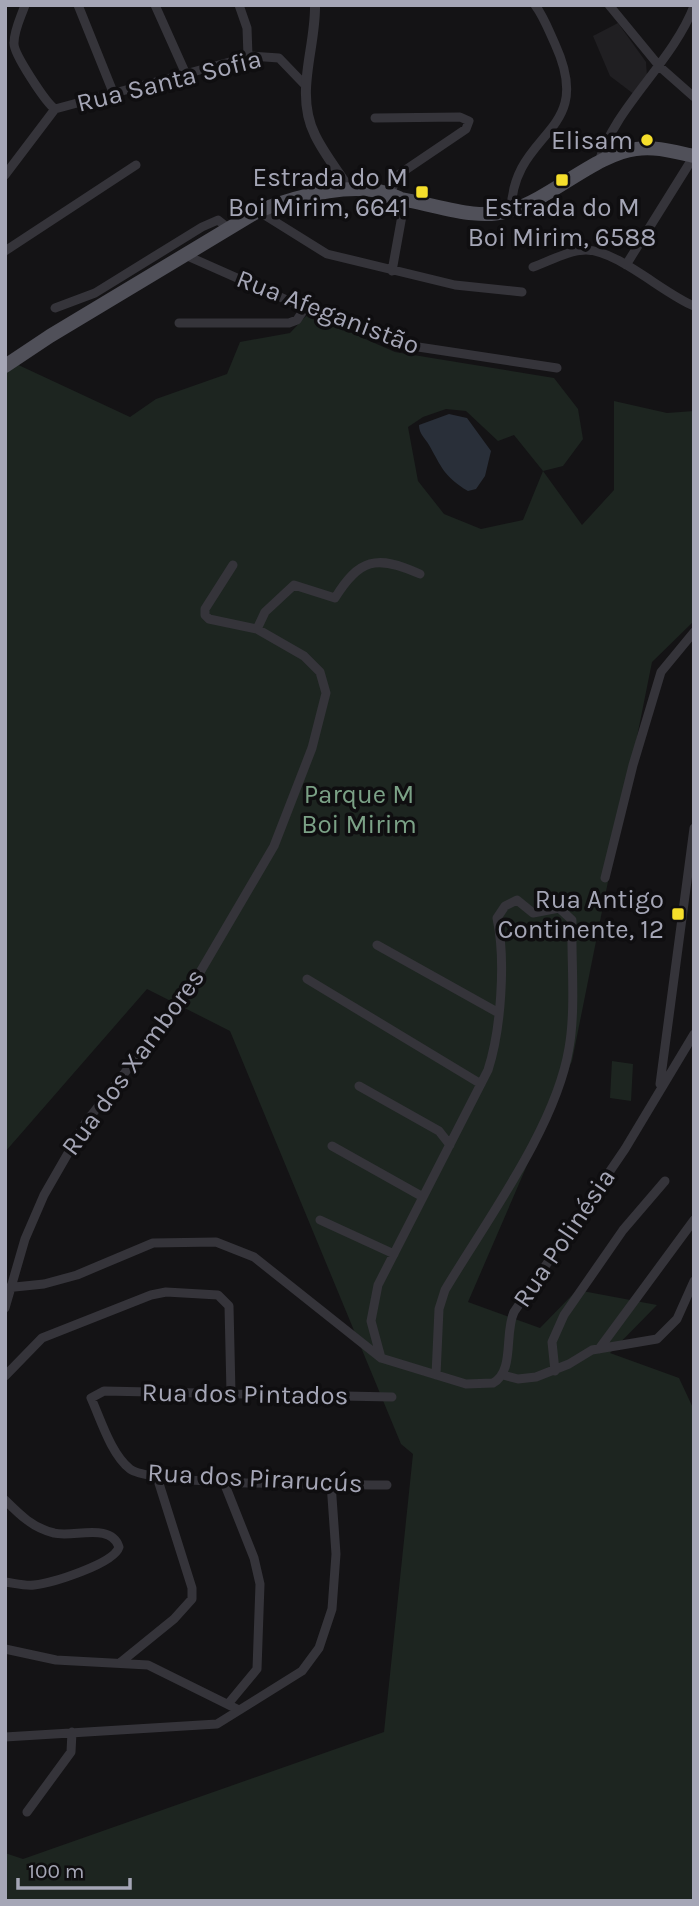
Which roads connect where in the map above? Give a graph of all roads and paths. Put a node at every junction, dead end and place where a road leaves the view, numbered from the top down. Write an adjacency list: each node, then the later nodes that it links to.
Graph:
1 (25, 5): 15 (street, Rua Santa Sofia)
2 (78, 5): 13 (street)
3 (155, 5): 11 (street)
4 (239, 5): 9 (street)
5 (315, 5): 12 (street)
6 (535, 5): 24 (street)
7 (611, 6): 10 (street)
8 (694, 6): 10 (street)
9 (248, 56): 11 (street, Rua Santa Sofia); 12 (street, Rua Santa Sofia)
10 (660, 67): 14 (street); 18 (street)
11 (185, 72): 13 (street, Rua Santa Sofia)
12 (305, 85): 21 (street)
13 (113, 92): 15 (street, Rua Santa Sofia)
14 (694, 97)
15 (55, 109): 20 (street)
16 (375, 118): 22 (street)
17 (694, 156): 18 (main road); 28 (street)
18 (599, 164): 24 (main road)
19 (136, 165): 26 (street)
20 (5, 175)
21 (345, 191): 22 (main road); 23 (main road)
22 (398, 197): 24 (main road); 30 (street)
23 (258, 211): 25 (main road); 30 (street)
24 (512, 211)
25 (228, 228): 27 (main road); 33 (street)
26 (5, 251)
27 (185, 255): 34 (street, Rua Afeganistão); 36 (main road)
28 (626, 265): 29 (street); 32 (street)
29 (533, 267)
30 (392, 271): 31 (street)
31 (522, 292)
32 (694, 306)
33 (55, 308)
34 (305, 308): 35 (street); 37 (street, Rua Afeganistão)
35 (179, 323)
36 (5, 366)
37 (557, 368)
38 (233, 565): 40 (street, Rua dos Xambores)
39 (420, 574): 40 (street)
40 (257, 629): 61 (street, Rua dos Xambores)
41 (694, 632): 43 (street)
42 (694, 828): 48 (street)
43 (605, 878)
44 (377, 945): 46 (street)
45 (307, 979): 50 (street)
46 (497, 1012): 50 (street); 66 (street)
47 (694, 1034): 49 (street, Rua Polinésia)
48 (664, 1043): 49 (street); 52 (street)
49 (681, 1058): 52 (street, Rua Polinésia)
50 (481, 1084): 53 (street)
51 (359, 1086): 53 (street)
52 (660, 1086): 67 (street, Rua Polinésia)
53 (450, 1145): 56 (street)
54 (332, 1146): 56 (street)
55 (665, 1181): 65 (street)
56 (423, 1197): 59 (street)
57 (320, 1220): 59 (street)
58 (694, 1220): 63 (street)
59 (394, 1254): 64 (street)
60 (694, 1281): 63 (street)
61 (9, 1287): 62 (street, Rua dos Xambores); 64 (street)
62 (5, 1308)
63 (599, 1349): 65 (street)
64 (381, 1357): 66 (street)
65 (555, 1371): 67 (street)
66 (436, 1375): 67 (street)
67 (503, 1375)
68 (5, 1376): 70 (street)
69 (98, 1392): 70 (street, Rua dos Pintados); 72 (street, Rua dos Pirarucús)
70 (231, 1393): 71 (street, Rua dos Pintados)
71 (392, 1397)
72 (157, 1477): 73 (street, Rua dos Pirarucús); 79 (street)
73 (223, 1480): 74 (street, Rua dos Pirarucús); 80 (street)
74 (331, 1483): 75 (street, Rua dos Pirarucús); 81 (street)
75 (387, 1485)
76 (5, 1500): 77 (street)
77 (5, 1582)
78 (5, 1649): 79 (street)
79 (121, 1662): 80 (street)
80 (229, 1704): 81 (street)
81 (239, 1710): 82 (street)
82 (72, 1732): 83 (street); 84 (street)
83 (5, 1737)
84 (27, 1812)

